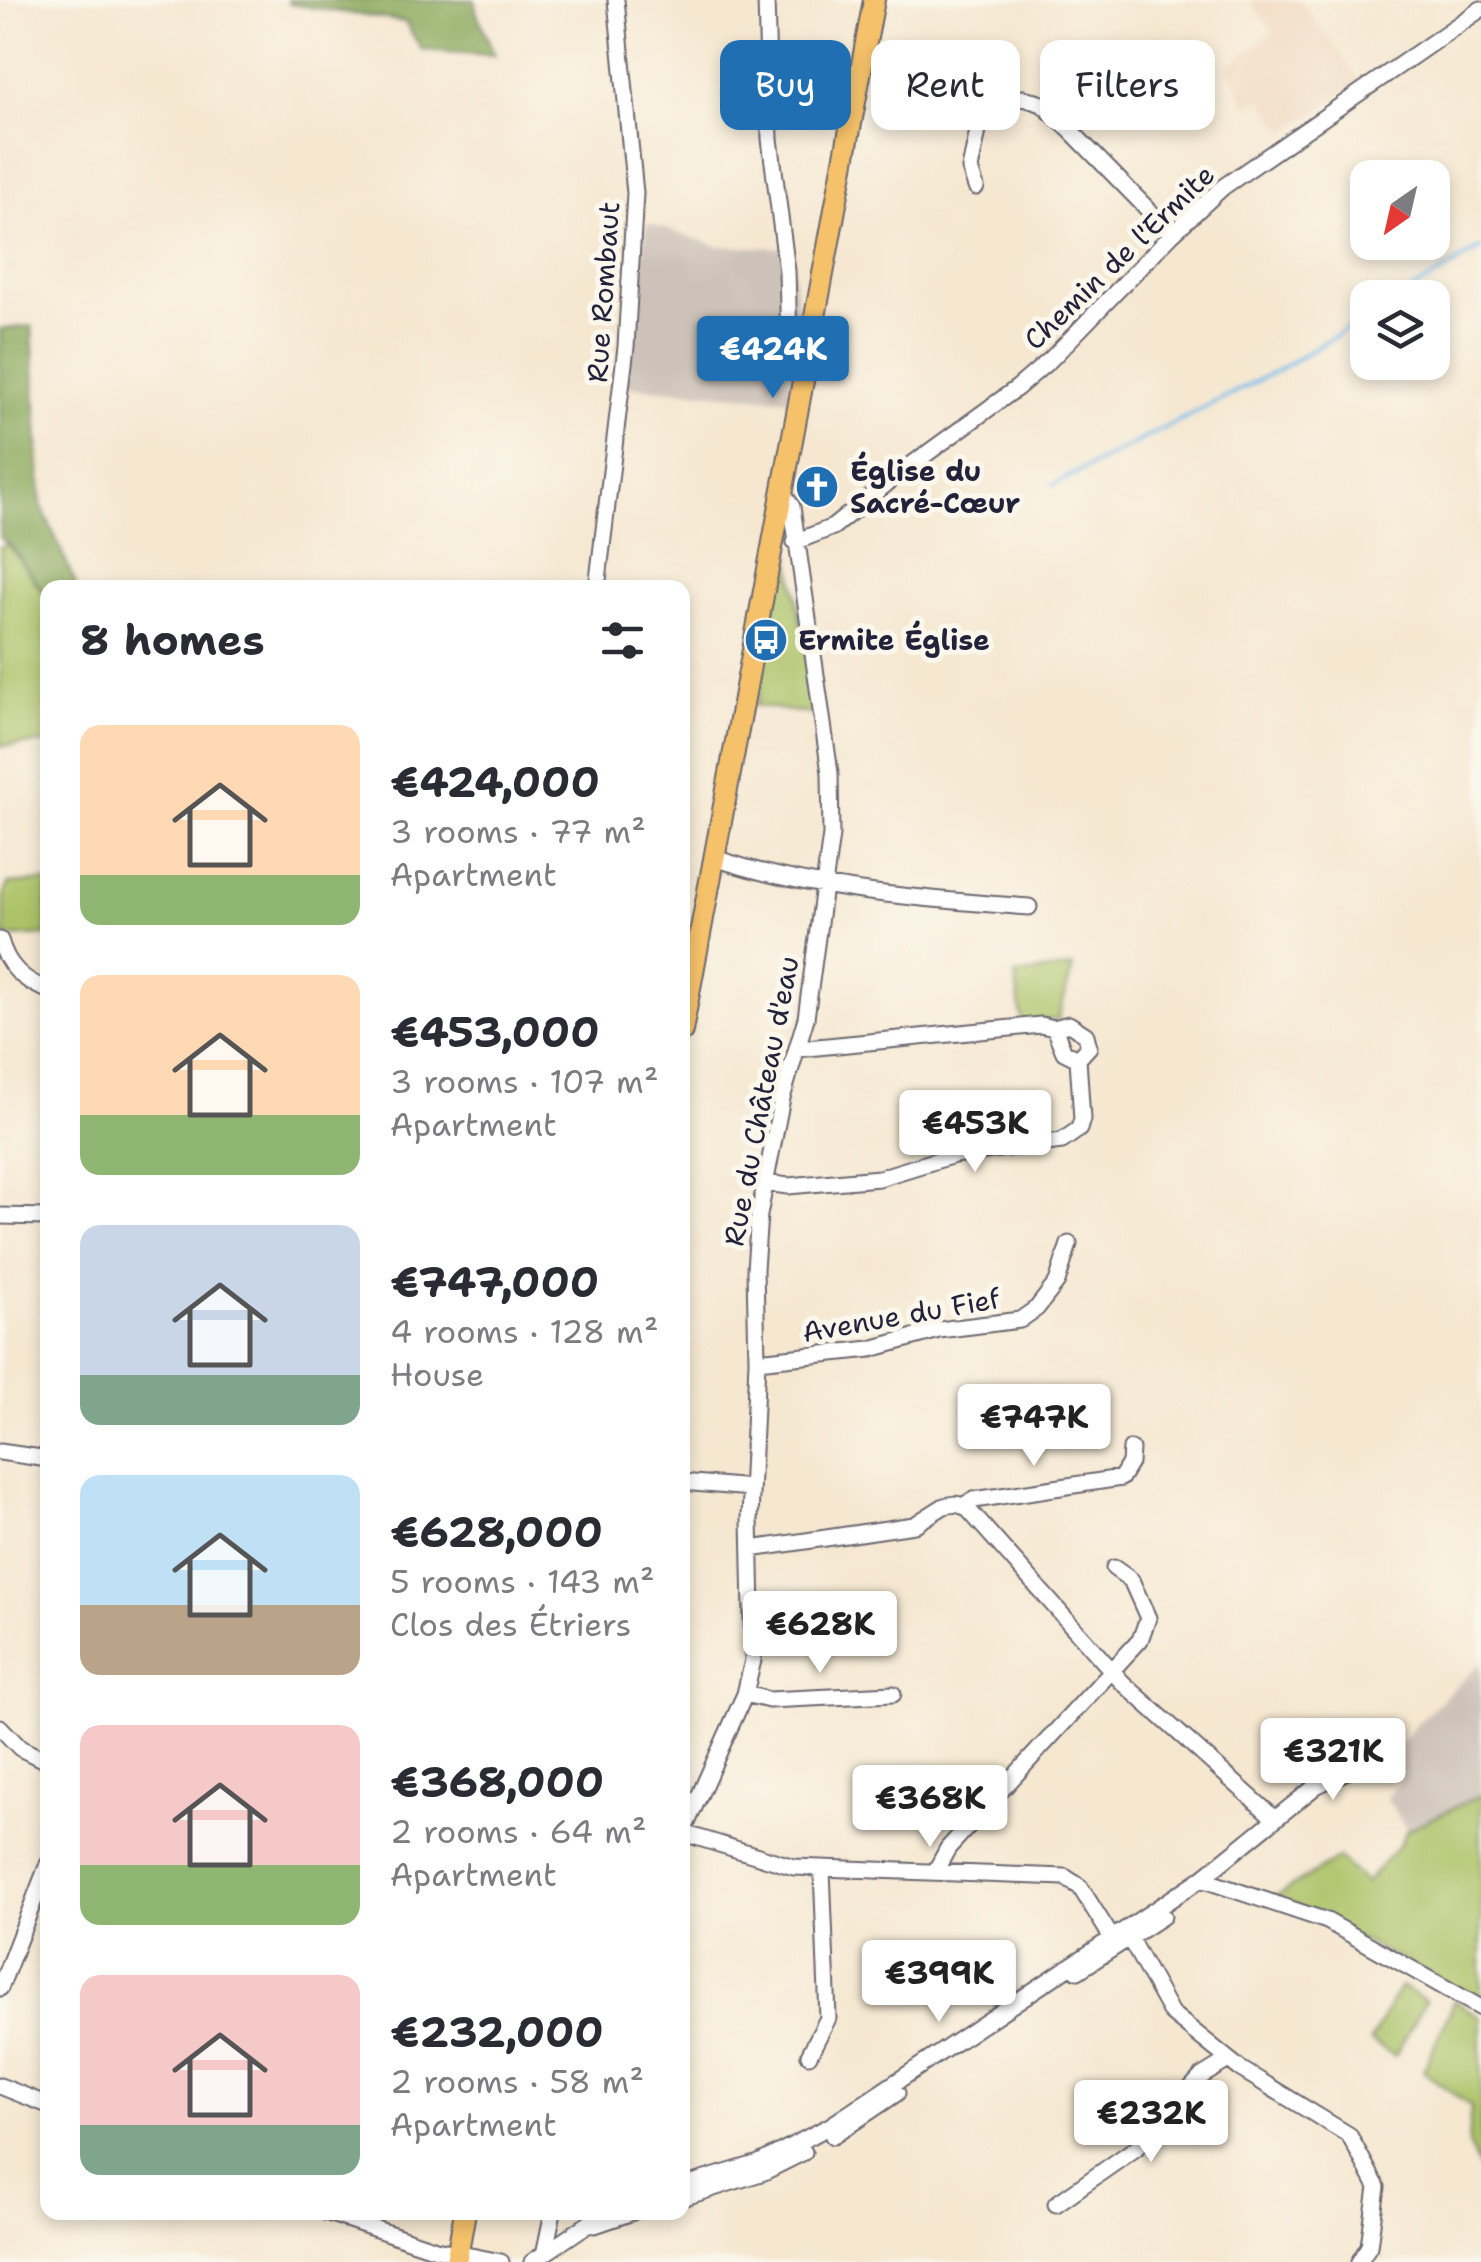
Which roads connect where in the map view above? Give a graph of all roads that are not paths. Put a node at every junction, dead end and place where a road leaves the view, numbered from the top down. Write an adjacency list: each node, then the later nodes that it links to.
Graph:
1 (616, 0): 12 (street, Rue Rombaut)
2 (766, 0): 7 (street)
3 (874, 0): 8 (main road)
4 (1481, 9): 6 (street, Chemin de l'Ermite)
5 (976, 187): 6 (street)
6 (1172, 234): 11 (street, Chemin de l'Ermite)
7 (788, 311): 8 (street); 9 (street)
8 (814, 322): 9 (main road)
9 (807, 358): 10 (main road)
10 (781, 490): 11 (street, Rue du Château d'eau); 13 (main road)
11 (795, 542): 14 (street, Rue du Château d'eau)
12 (598, 580)
13 (715, 858): 14 (street); 18 (main road)
14 (826, 884): 15 (street); 20 (street, Rue du Château d'eau)
15 (1029, 907)
16 (0, 940): 17 (street)
17 (40, 986)
18 (690, 989)
19 (1054, 1028): 20 (street); 21 (street); 21 (street)
20 (798, 1048): 22 (street, Rue du Château d'eau)
21 (1078, 1059): 22 (street)
22 (766, 1183): 26 (street, Rue du Château d'eau)
23 (0, 1216): 24 (street)
24 (40, 1217)
25 (1069, 1244): 26 (street, Avenue du Fief)
26 (757, 1361): 31 (street, Rue du Château d'eau)
27 (1131, 1450): 32 (street)
28 (0, 1452): 29 (street)
29 (40, 1458)
30 (690, 1483): 31 (street)
31 (751, 1488): 33 (street, Rue du Château d'eau)
32 (967, 1508): 33 (street); 35 (street)
33 (752, 1549): 36 (street, Rue du Château d'eau)
34 (1114, 1568): 35 (street)
35 (1110, 1669): 42 (street); 45 (street)
36 (744, 1694): 37 (street); 41 (street, Rue du Château d'eau)
37 (892, 1694)
38 (0, 1727): 39 (street)
39 (40, 1758)
40 (1370, 1760): 42 (street)
41 (690, 1817)
42 (1274, 1818): 46 (street)
43 (690, 1835): 44 (street)
44 (822, 1870): 45 (street); 52 (street)
45 (935, 1872): 48 (street)
46 (1201, 1879): 48 (street); 50 (street)
47 (40, 1885): 49 (street)
48 (1120, 1937): 51 (street); 57 (street); 58 (street)
49 (0, 1988)
50 (1481, 2008)
51 (1207, 2044): 53 (street); 54 (street)
52 (809, 2055)
53 (1228, 2060): 54 (street); 70 (street)
54 (1202, 2076): 59 (street)
55 (0, 2086): 56 (street)
56 (40, 2103)
57 (690, 2184)
58 (690, 2195)
59 (1056, 2204)
60 (348, 2220): 67 (street)
61 (463, 2220): 67 (main road)
62 (551, 2220): 66 (street)
63 (595, 2220): 65 (street)
64 (614, 2220): 65 (street)
65 (586, 2227): 66 (street)
66 (545, 2250): 69 (street)
67 (456, 2258): 68 (street)
68 (501, 2262)
69 (532, 2262)
70 (1359, 2262)

